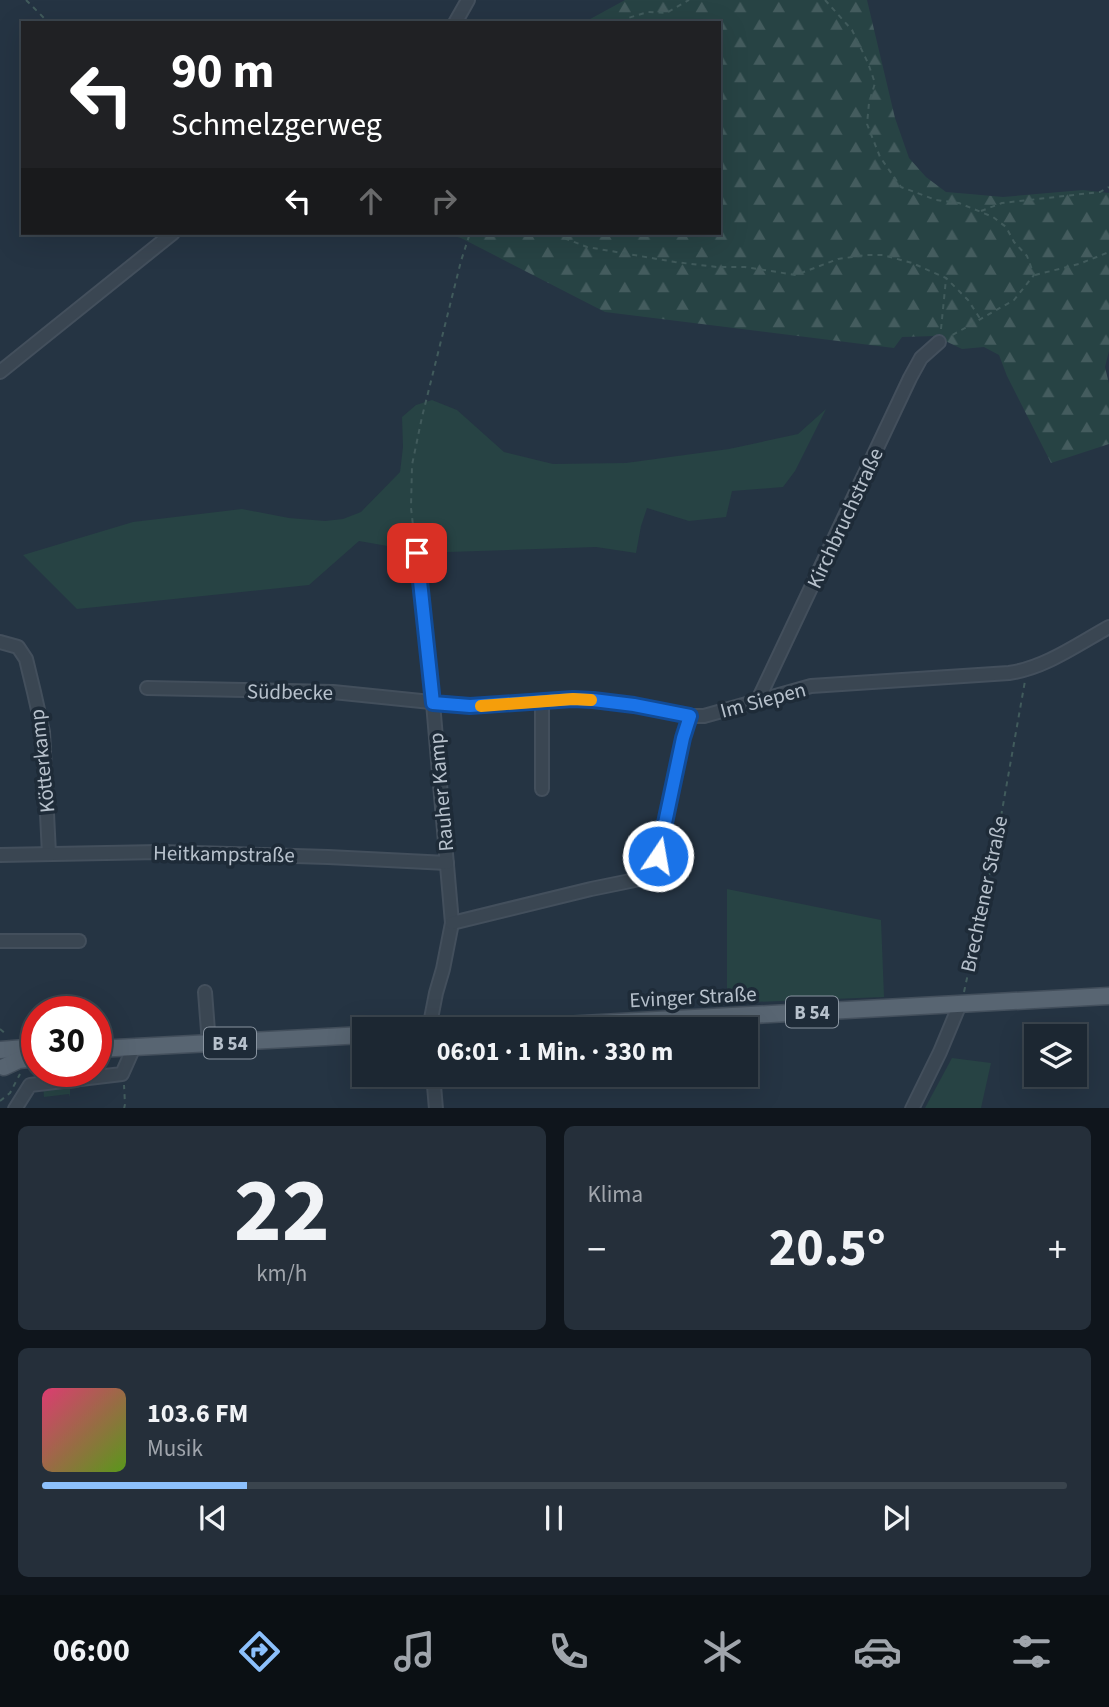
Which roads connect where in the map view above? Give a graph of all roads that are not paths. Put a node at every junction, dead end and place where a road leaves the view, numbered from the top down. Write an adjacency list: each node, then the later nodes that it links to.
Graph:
1 (468, 0): 2 (street)
2 (456, 21)
3 (171, 235): 5 (street)
4 (939, 342): 10 (street, Kirchbruchstraße)
5 (0, 372)
6 (417, 553): 12 (street, Rauher Kamp)
7 (1109, 627): 10 (street, Im Siepen)
8 (0, 642): 15 (street, Kötterkamp)
9 (147, 688): 12 (street, Südbecke)
10 (758, 700): 13 (street, Im Siepen)
11 (542, 701): 12 (street, Südbecke); 13 (street, Südbecke); 14 (street)
12 (433, 703): 17 (street, Rauher Kamp)
13 (690, 716): 18 (street, Im Siepen)
14 (542, 789)
15 (50, 854): 16 (street, Heitkampstraße); 17 (street, Heitkampstraße)
16 (0, 855)
17 (447, 863): 18 (street, Rauher Kamp)
18 (452, 923): 24 (street, Rauher Kamp)
19 (0, 941): 20 (street)
20 (79, 941)
21 (205, 992): 27 (street)
22 (1109, 996): 23 (main road, Evinger Straße / B 54)
23 (960, 1004): 25 (main road, Evinger Straße / B 54); 36 (street)
24 (431, 1017)
25 (715, 1017)
26 (352, 1036): 27 (main road, B 54)
27 (209, 1044): 28 (main road, B 54)
28 (134, 1047): 29 (main road, B 54); 34 (street)
29 (112, 1048)
30 (21, 1054): 32 (main road)
31 (21, 1060): 32 (main road)
32 (1, 1062)
33 (434, 1087): 35 (street)
34 (15, 1108)
35 (436, 1108)
36 (912, 1108)

